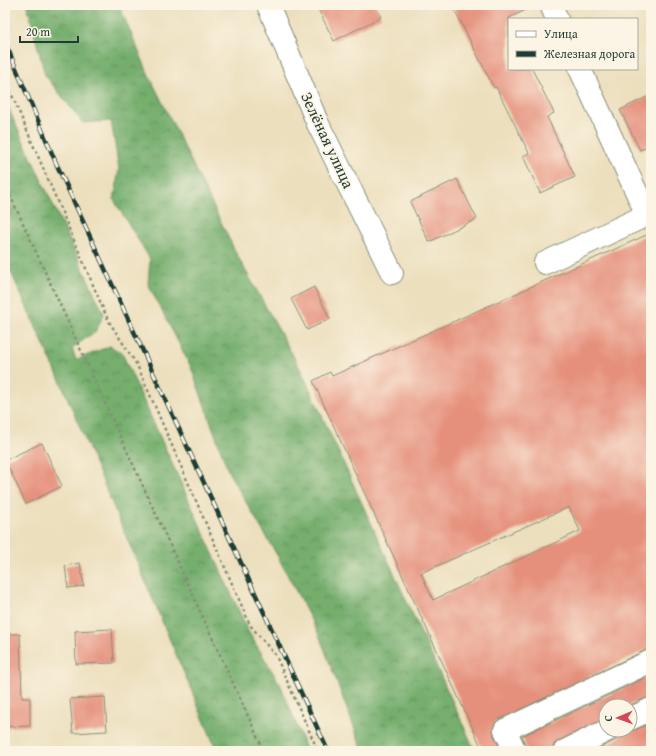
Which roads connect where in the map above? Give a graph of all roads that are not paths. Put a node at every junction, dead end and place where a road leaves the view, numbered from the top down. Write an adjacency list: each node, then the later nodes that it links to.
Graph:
1 (268, 5): 7 (street, Зелёная улица)
2 (551, 5): 3 (street)
3 (557, 18)
4 (580, 70): 5 (street)
5 (649, 214): 6 (street)
6 (545, 263)
7 (392, 273)
8 (651, 661): 12 (street)
9 (651, 709): 10 (street)
10 (638, 716)
11 (598, 735): 13 (street)
12 (515, 751)
13 (565, 751)

